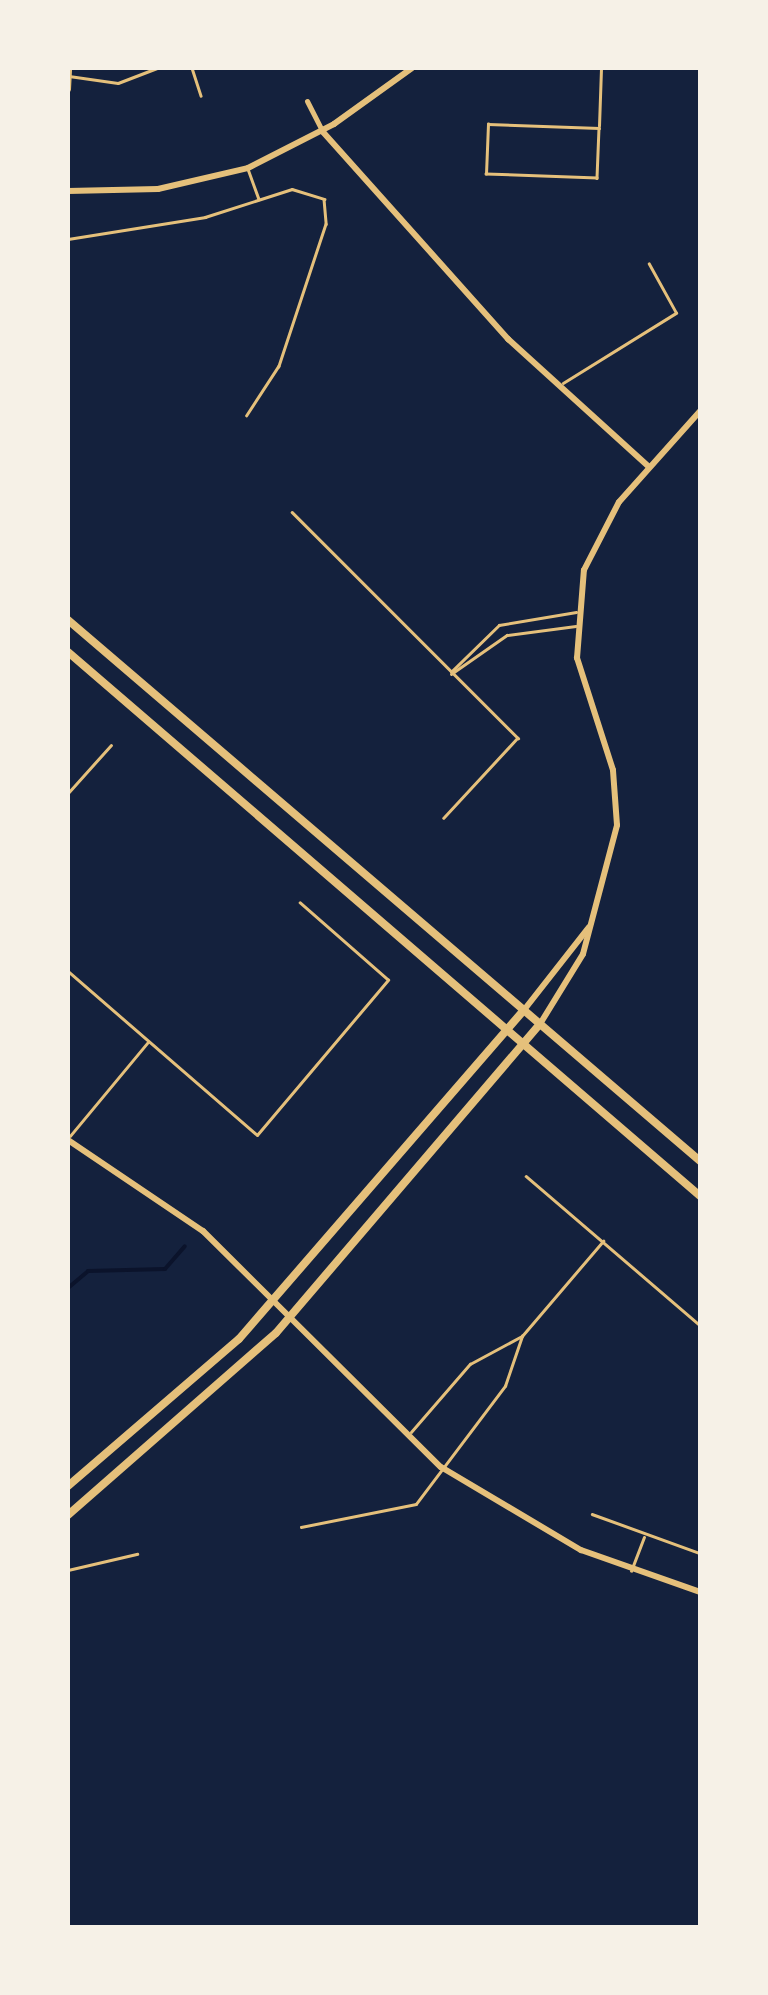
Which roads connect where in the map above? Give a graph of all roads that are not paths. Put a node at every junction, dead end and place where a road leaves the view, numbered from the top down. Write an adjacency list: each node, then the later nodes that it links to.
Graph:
1 (69, 68): 6 (street)
2 (157, 68): 6 (lane)
3 (192, 68): 8 (lane)
4 (412, 68): 11 (street)
5 (602, 68): 10 (lane)
6 (68, 75): 7 (street)
7 (68, 88)
8 (201, 96)
9 (307, 101): 11 (street)
10 (599, 128): 10 (lane)
11 (322, 132): 12 (street); 17 (street)
12 (248, 168): 13 (street); 14 (lane)
13 (68, 191)
14 (260, 200): 15 (lane); 19 (lane)
15 (68, 239)
16 (648, 264): 17 (lane)
17 (557, 387): 20 (street)
18 (700, 412): 20 (street)
19 (247, 415)
20 (648, 466): 22 (street)
21 (292, 512): 26 (lane)
22 (576, 612): 24 (street); 26 (lane)
23 (68, 620): 33 (main road)
24 (575, 626): 26 (lane); 31 (street)
25 (68, 652): 35 (main road)
26 (450, 675): 29 (lane)
27 (111, 744): 28 (lane)
28 (68, 793)
29 (444, 818)
30 (300, 903): 36 (lane)
31 (593, 922): 33 (street); 34 (street)
32 (68, 971): 36 (lane)
33 (524, 1010): 34 (main road); 35 (main road)
34 (540, 1024): 37 (main road); 39 (main road)
35 (508, 1031): 37 (main road); 43 (main road)
36 (149, 1041): 38 (lane)
37 (524, 1045): 41 (main road); 44 (main road)
38 (68, 1140): 43 (street)
39 (700, 1162)
40 (526, 1176): 42 (lane)
41 (700, 1196)
42 (602, 1242): 45 (lane); 46 (lane)
43 (273, 1302): 44 (street); 49 (main road)
44 (289, 1318): 47 (street); 51 (main road)
45 (700, 1325)
46 (522, 1336): 47 (lane); 48 (lane)
47 (405, 1439): 48 (street)
48 (441, 1467): 52 (lane); 57 (street)
49 (68, 1486)
50 (592, 1514): 53 (lane)
51 (68, 1516)
52 (300, 1527)
53 (644, 1535): 54 (lane); 57 (lane)
54 (700, 1553)
55 (136, 1554): 56 (lane)
56 (68, 1570)
57 (631, 1571): 58 (street)
58 (700, 1592)

